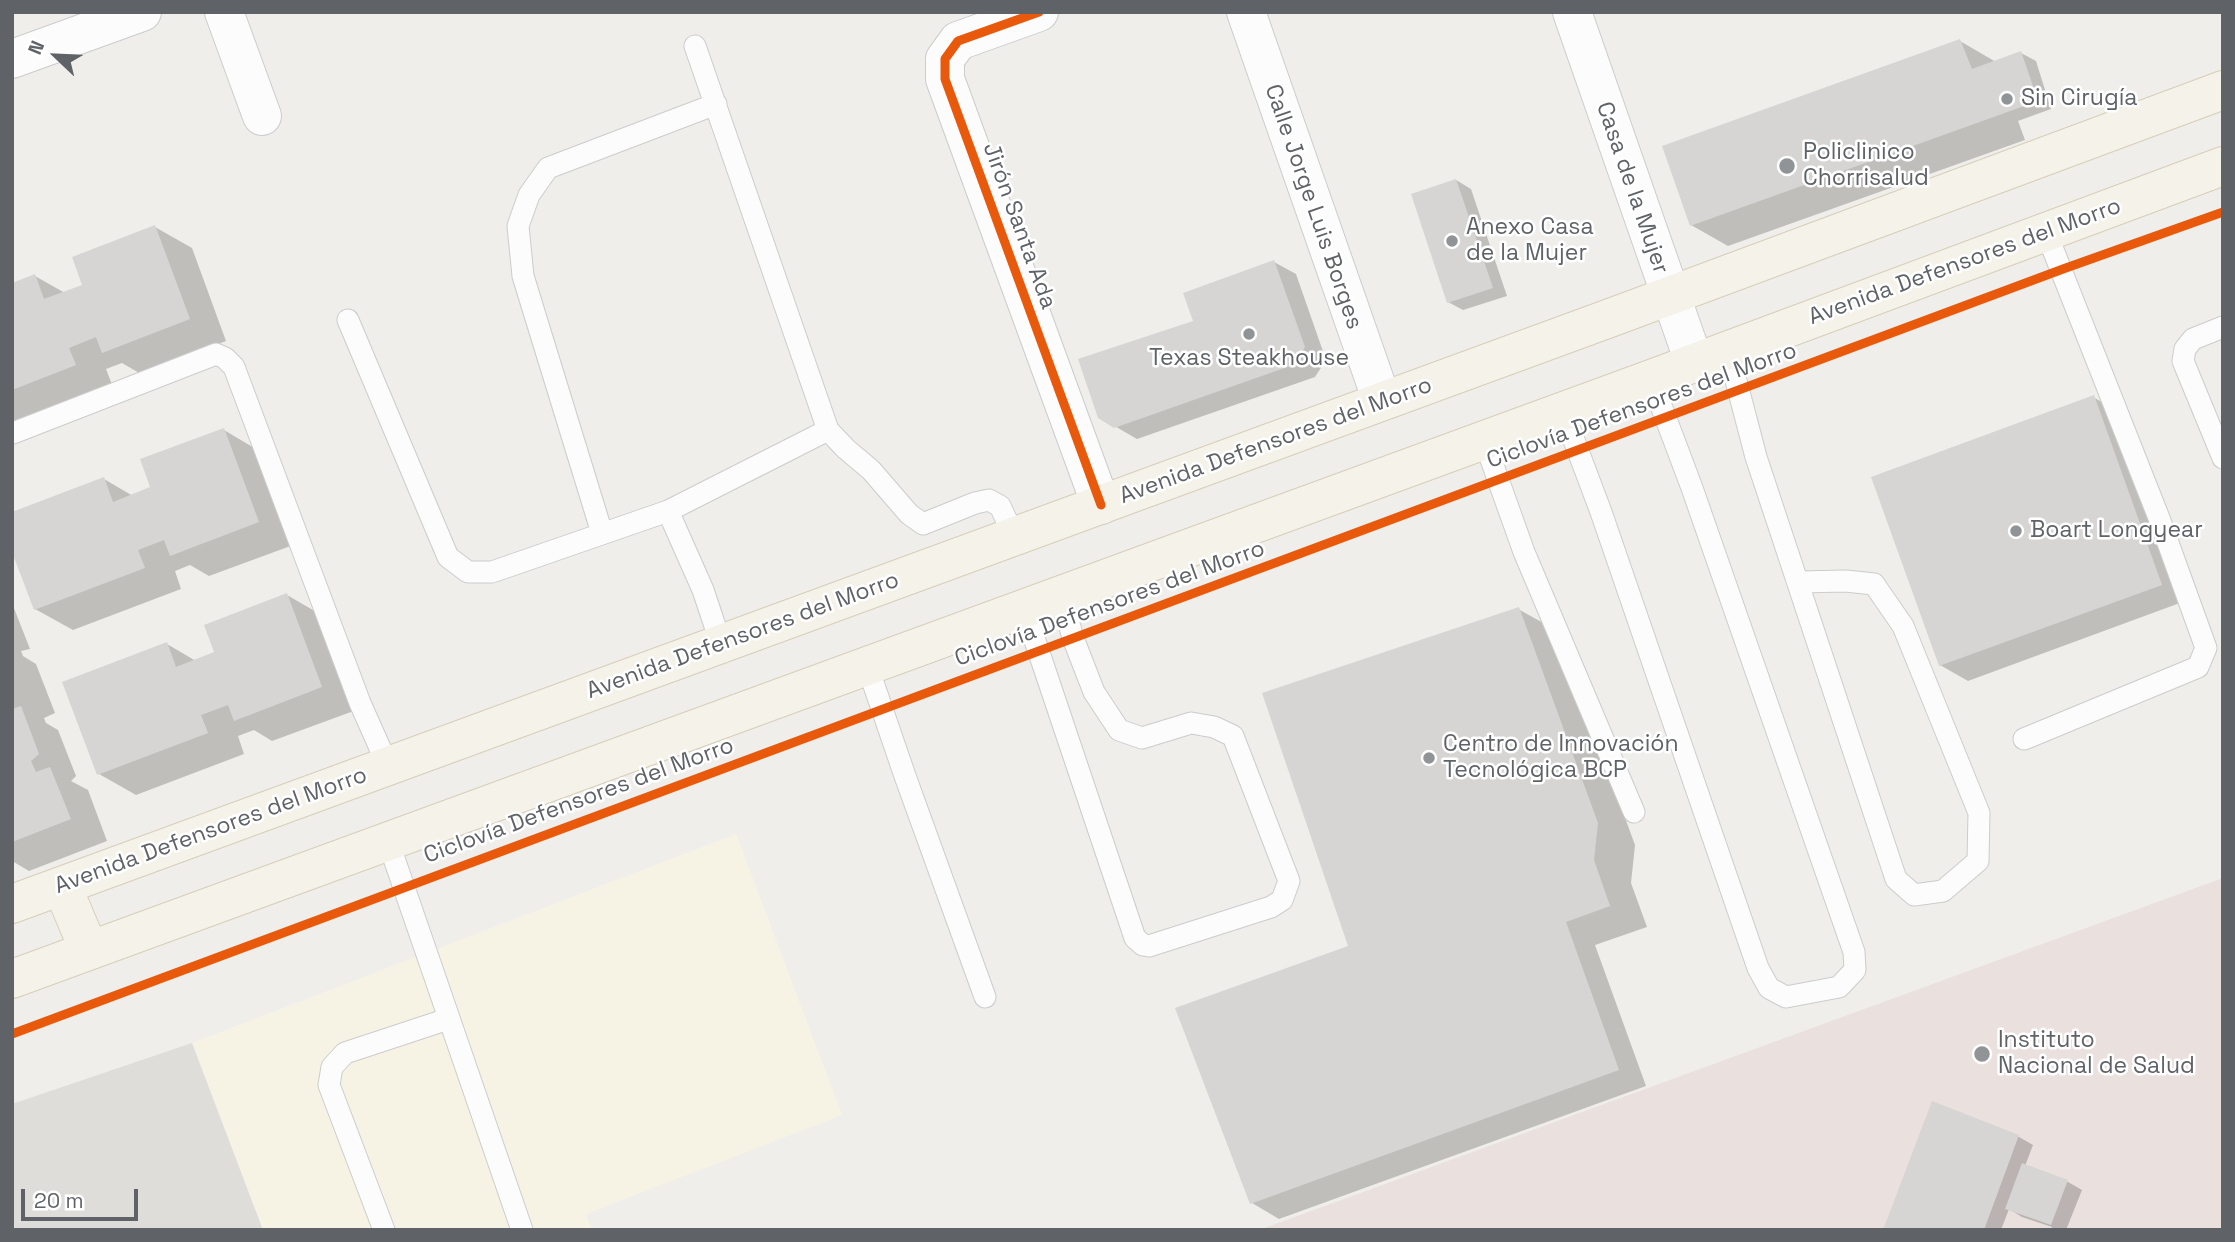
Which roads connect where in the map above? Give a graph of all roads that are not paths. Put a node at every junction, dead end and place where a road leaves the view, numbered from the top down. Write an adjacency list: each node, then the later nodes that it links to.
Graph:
1 (142, 12): 7 (street)
2 (224, 12): 10 (street)
3 (1039, 12): 24 (street, Jirón Santa Ada)
4 (1246, 12): 18 (street, Calle Jorge Luis Borges)
5 (1572, 12): 13 (street, Casa de la Mujer)
6 (695, 46): 9 (lane)
7 (12, 59)
8 (2223, 90): 13 (main road, Avenida Defensores del Morro)
9 (716, 104): 20 (lane); 26 (lane)
10 (262, 116)
11 (2223, 166): 12 (main road, Avenida Defensores del Morro)
12 (2046, 232): 16 (main road, Avenida Defensores del Morro); 33 (lane)
13 (1670, 296): 16 (street, Casa de la Mujer); 18 (main road, Avenida Defensores del Morro)
14 (348, 320): 26 (lane)
15 (2223, 327): 23 (lane)
16 (1711, 356): 17 (main road, Avenida Defensores del Morro); 28 (lane)
17 (1651, 379): 19 (main road, Avenida Defensores del Morro); 19 (lane)
18 (1382, 401): 24 (main road, Avenida Defensores del Morro)
19 (1563, 411): 22 (main road, Avenida Defensores del Morro)
20 (828, 430): 25 (lane); 27 (lane)
21 (13, 433): 34 (lane)
22 (1484, 440): 29 (main road, Avenida Defensores del Morro); 35 (lane)
23 (2223, 458)
24 (1101, 505): 27 (main road, Avenida Defensores del Morro)
25 (668, 511): 26 (lane); 31 (lane)
26 (602, 533)
27 (1014, 536): 31 (main road, Avenida Defensores del Morro)
28 (1798, 582): 28 (lane)
29 (1061, 594): 30 (main road, Avenida Defensores del Morro); 30 (lane)
30 (1024, 608): 32 (main road, Avenida Defensores del Morro)
31 (721, 644): 34 (main road, Avenida Defensores del Morro)
32 (867, 666): 36 (main road, Avenida Defensores del Morro); 41 (lane)
33 (2025, 739)
34 (388, 766): 37 (main road, Avenida Defensores del Morro)
35 (1634, 812)
36 (387, 841): 39 (main road, Avenida Defensores del Morro); 42 (lane)
37 (62, 886): 38 (main road, Avenida Defensores del Morro); 39 (main road)
38 (12, 904)
39 (89, 950): 40 (main road, Avenida Defensores del Morro)
40 (12, 979)
41 (985, 998)
42 (448, 1019): 43 (lane); 44 (lane)
43 (384, 1230)
44 (522, 1230)

